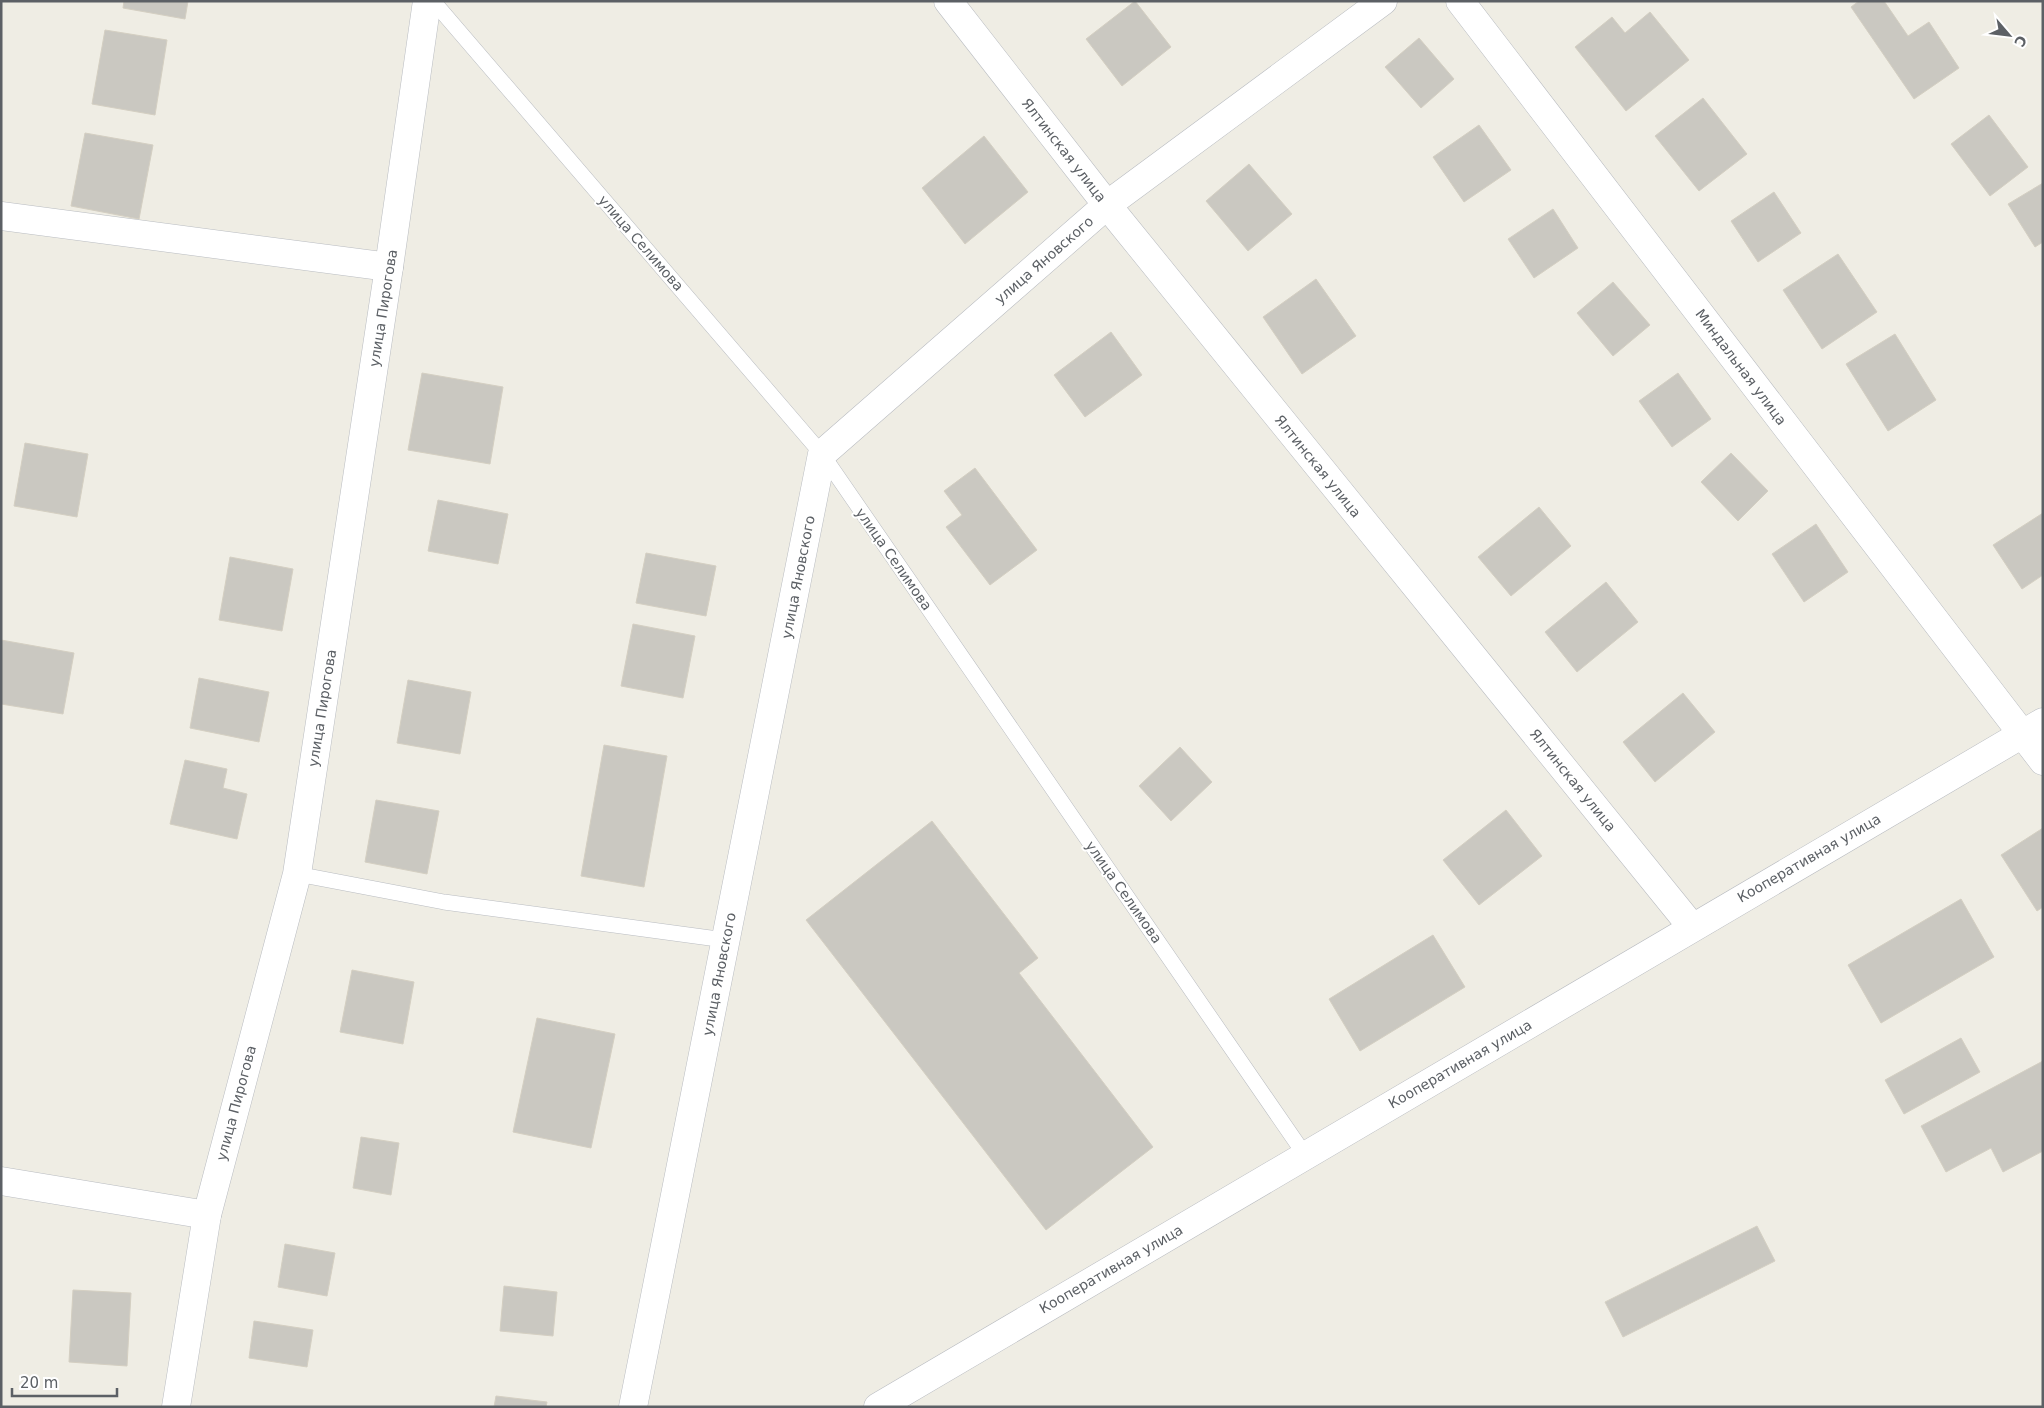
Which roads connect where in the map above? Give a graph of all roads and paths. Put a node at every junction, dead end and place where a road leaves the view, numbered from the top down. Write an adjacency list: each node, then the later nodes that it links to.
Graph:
1 (427, 1): 8 (street, улица Пирогова)
2 (433, 1): 9 (lane, улица Селимова)
3 (948, 1): 6 (street, Ялтинская улица)
4 (1382, 1): 6 (street, улица Яновского)
5 (1460, 1): 10 (street, Миндальная улица)
6 (1108, 205): 9 (street, улица Яновского); 13 (street, Ялтинская улица)
7 (1, 216): 8 (street)
8 (389, 267): 12 (street, улица Пирогова)
9 (822, 454): 14 (street, улица Яновского); 15 (lane, улица Селимова)
10 (2032, 728): 11 (street, Миндальная улица); 13 (street, Кооперативная улица)
11 (2043, 761)
12 (297, 874): 14 (lane); 17 (street, улица Пирогова)
13 (1692, 927): 15 (street, Кооперативная улица)
14 (725, 940): 19 (street, улица Яновского)
15 (1305, 1155): 20 (street, Кооперативная улица)
16 (1, 1181): 17 (street)
17 (207, 1215): 18 (street, улица Пирогова)
18 (176, 1407)
19 (633, 1407)
20 (878, 1407)

